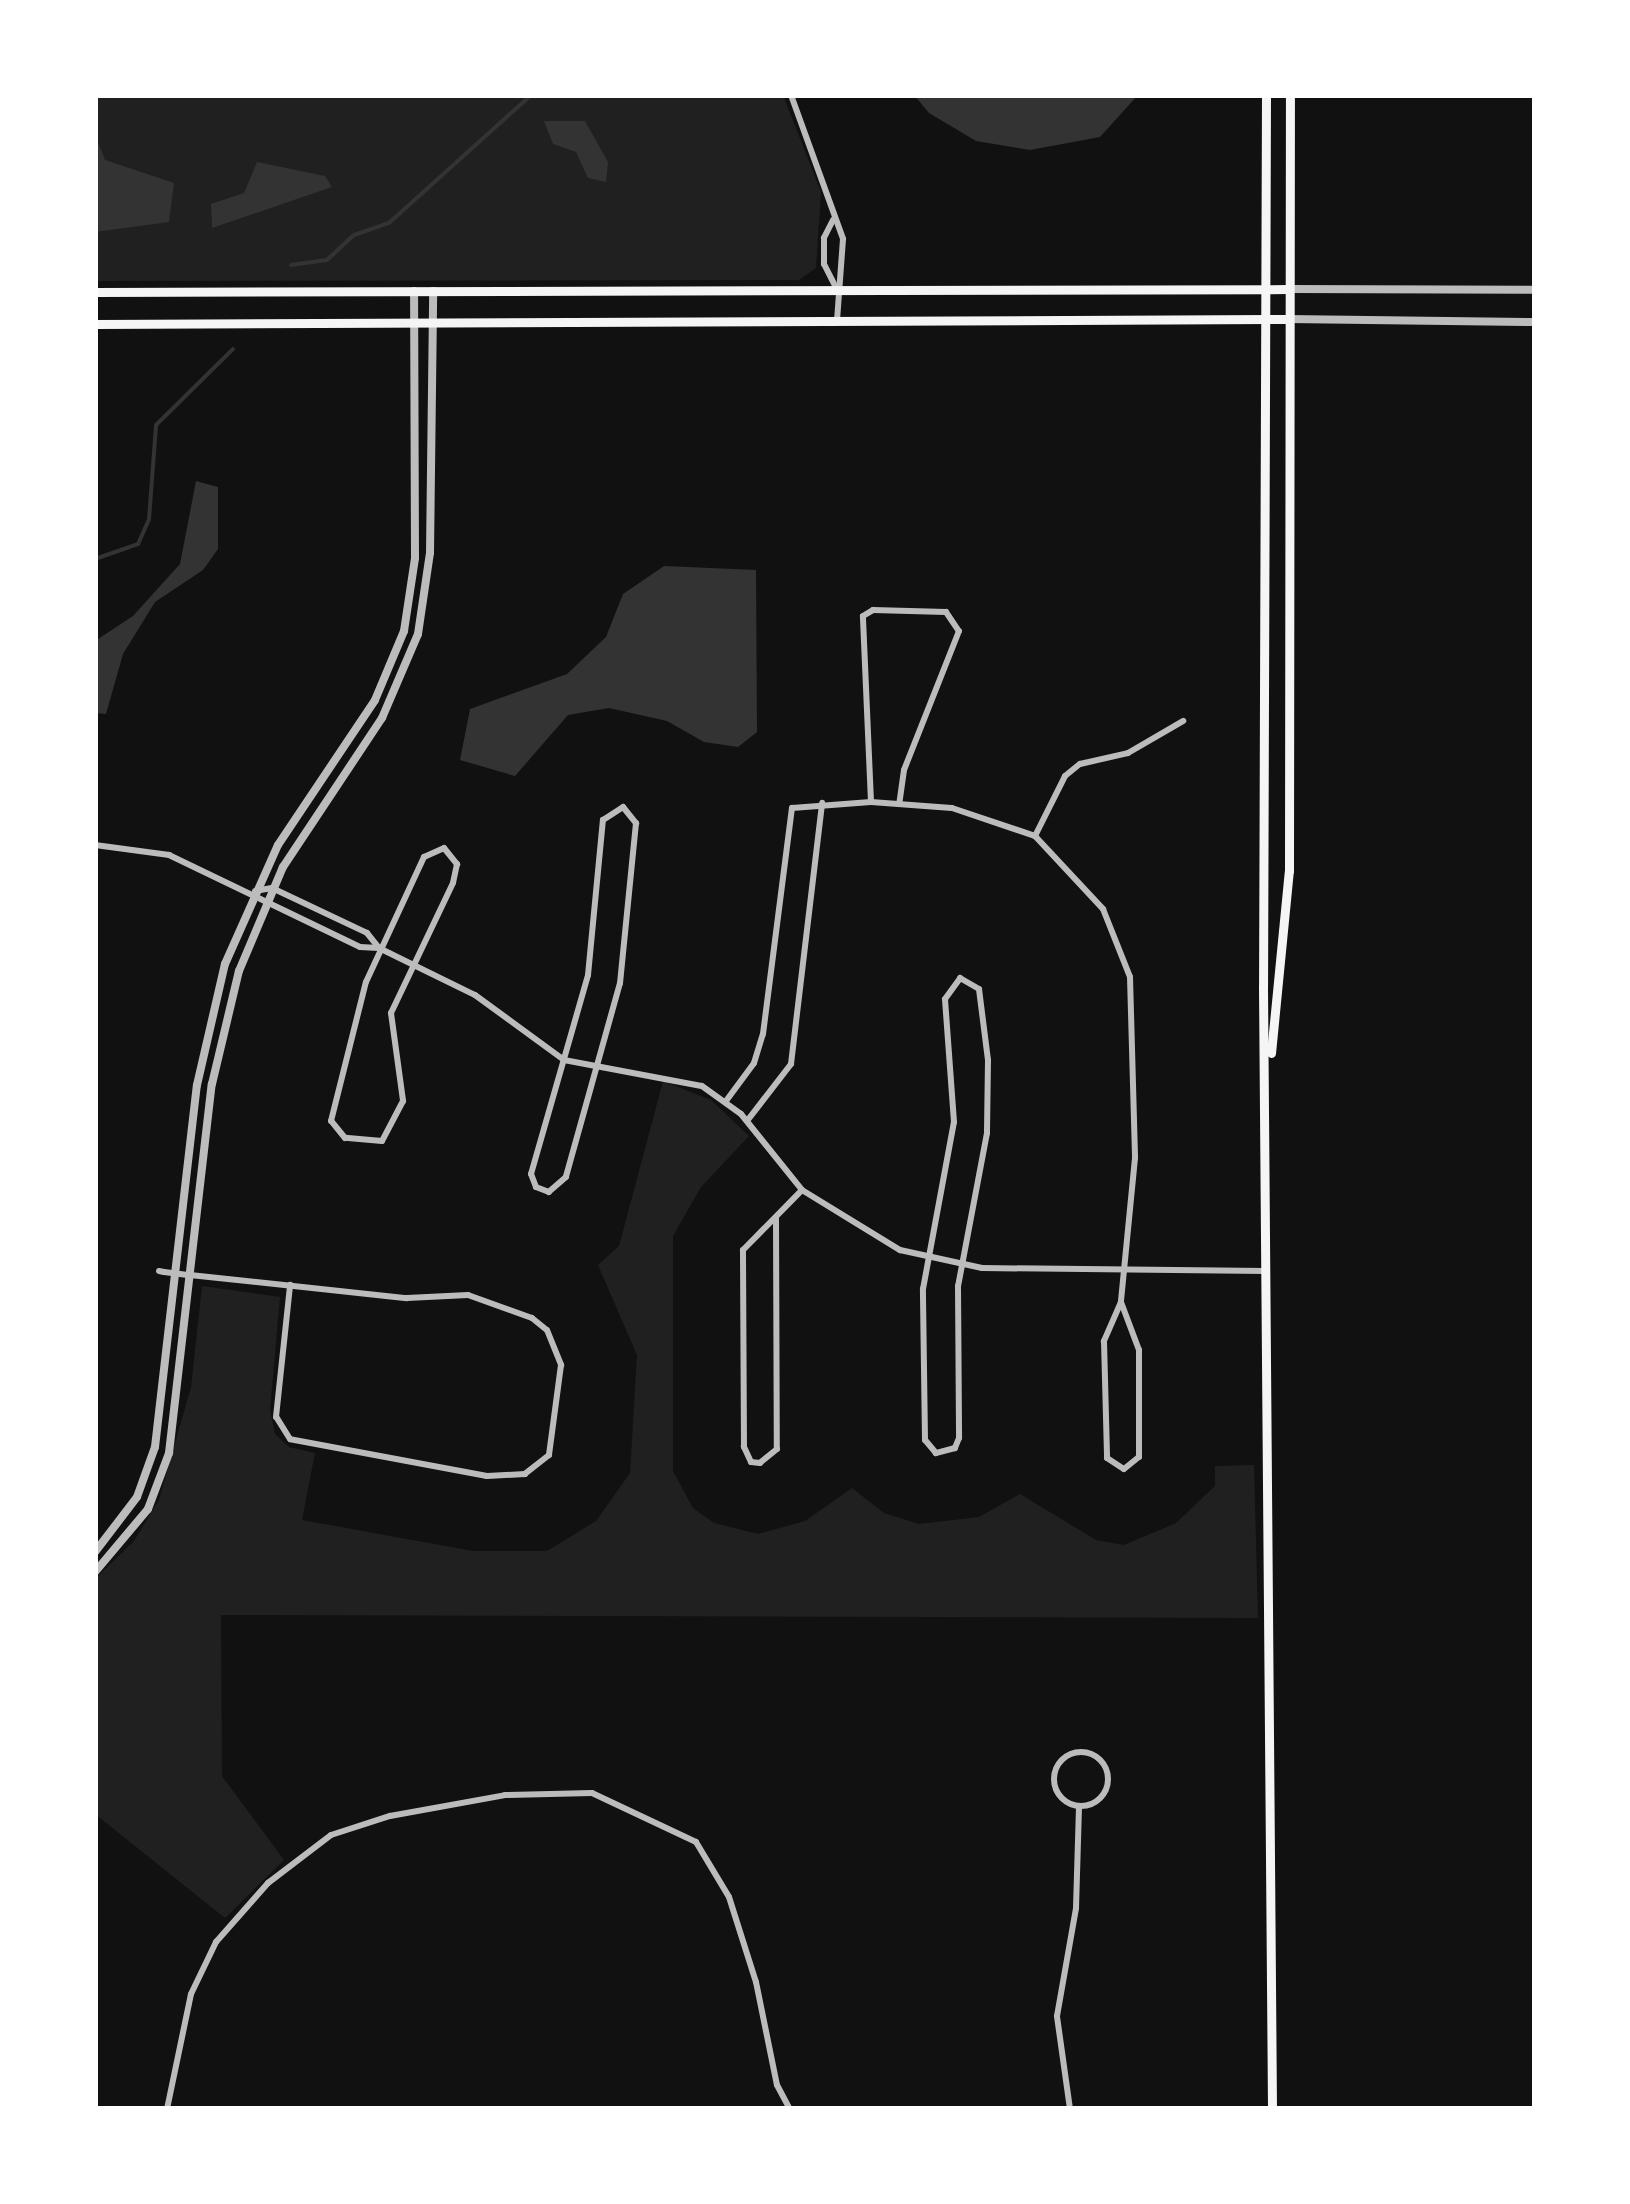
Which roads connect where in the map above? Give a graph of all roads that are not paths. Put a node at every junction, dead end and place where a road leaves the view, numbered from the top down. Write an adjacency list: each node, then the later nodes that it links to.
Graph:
1 (791, 95): 4 (street)
2 (1266, 95): 7 (main road)
3 (1290, 95): 6 (main road)
4 (834, 219): 5 (street); 5 (street)
5 (836, 289): 7 (main road); 10 (main road); 14 (street)
6 (1288, 289): 7 (main road); 8 (street); 13 (main road)
7 (1265, 290): 12 (main road)
8 (1535, 290)
9 (414, 291): 10 (main road); 11 (main road); 16 (street)
10 (433, 291): 17 (street)
11 (95, 292)
12 (1265, 318): 13 (main road); 14 (main road); 32 (main road)
13 (1288, 319): 15 (street); 32 (main road)
14 (837, 320): 17 (main road)
15 (1535, 322)
16 (414, 323): 17 (main road); 18 (main road); 26 (street)
17 (433, 323): 25 (street)
18 (95, 324)
19 (1183, 721): 23 (street)
20 (872, 802): 21 (street); 22 (street); 22 (street)
21 (822, 803): 33 (street); 34 (street)
22 (899, 804): 23 (street)
23 (1035, 836): 39 (street)
24 (95, 845): 26 (street)
25 (272, 888): 26 (street); 27 (street); 28 (street)
26 (254, 892): 27 (street); 42 (street)
27 (266, 902): 28 (street); 43 (street)
28 (379, 948): 29 (street); 29 (street); 29 (street)
29 (410, 963): 30 (street)
30 (564, 1060): 31 (street); 31 (street); 31 (street)
31 (598, 1068): 33 (street)
32 (1268, 1075): 40 (main road)
33 (726, 1101): 34 (street)
34 (746, 1121): 35 (street)
35 (802, 1190): 36 (street); 37 (street)
36 (776, 1219): 36 (street)
37 (929, 1258): 38 (street); 38 (street); 38 (street)
38 (962, 1264): 39 (street)
39 (1121, 1271): 40 (street); 45 (street)
40 (1267, 1271): 52 (main road)
41 (159, 1272): 42 (street)
42 (175, 1273): 43 (street); 46 (street)
43 (190, 1275): 44 (street); 47 (street)
44 (290, 1286): 44 (street)
45 (1120, 1302): 45 (street)
46 (95, 1552)
47 (95, 1572)
48 (1079, 1806): 48 (street); 51 (street)
49 (166, 2109): 50 (street)
50 (790, 2109)
51 (1070, 2109)
52 (1272, 2109)

